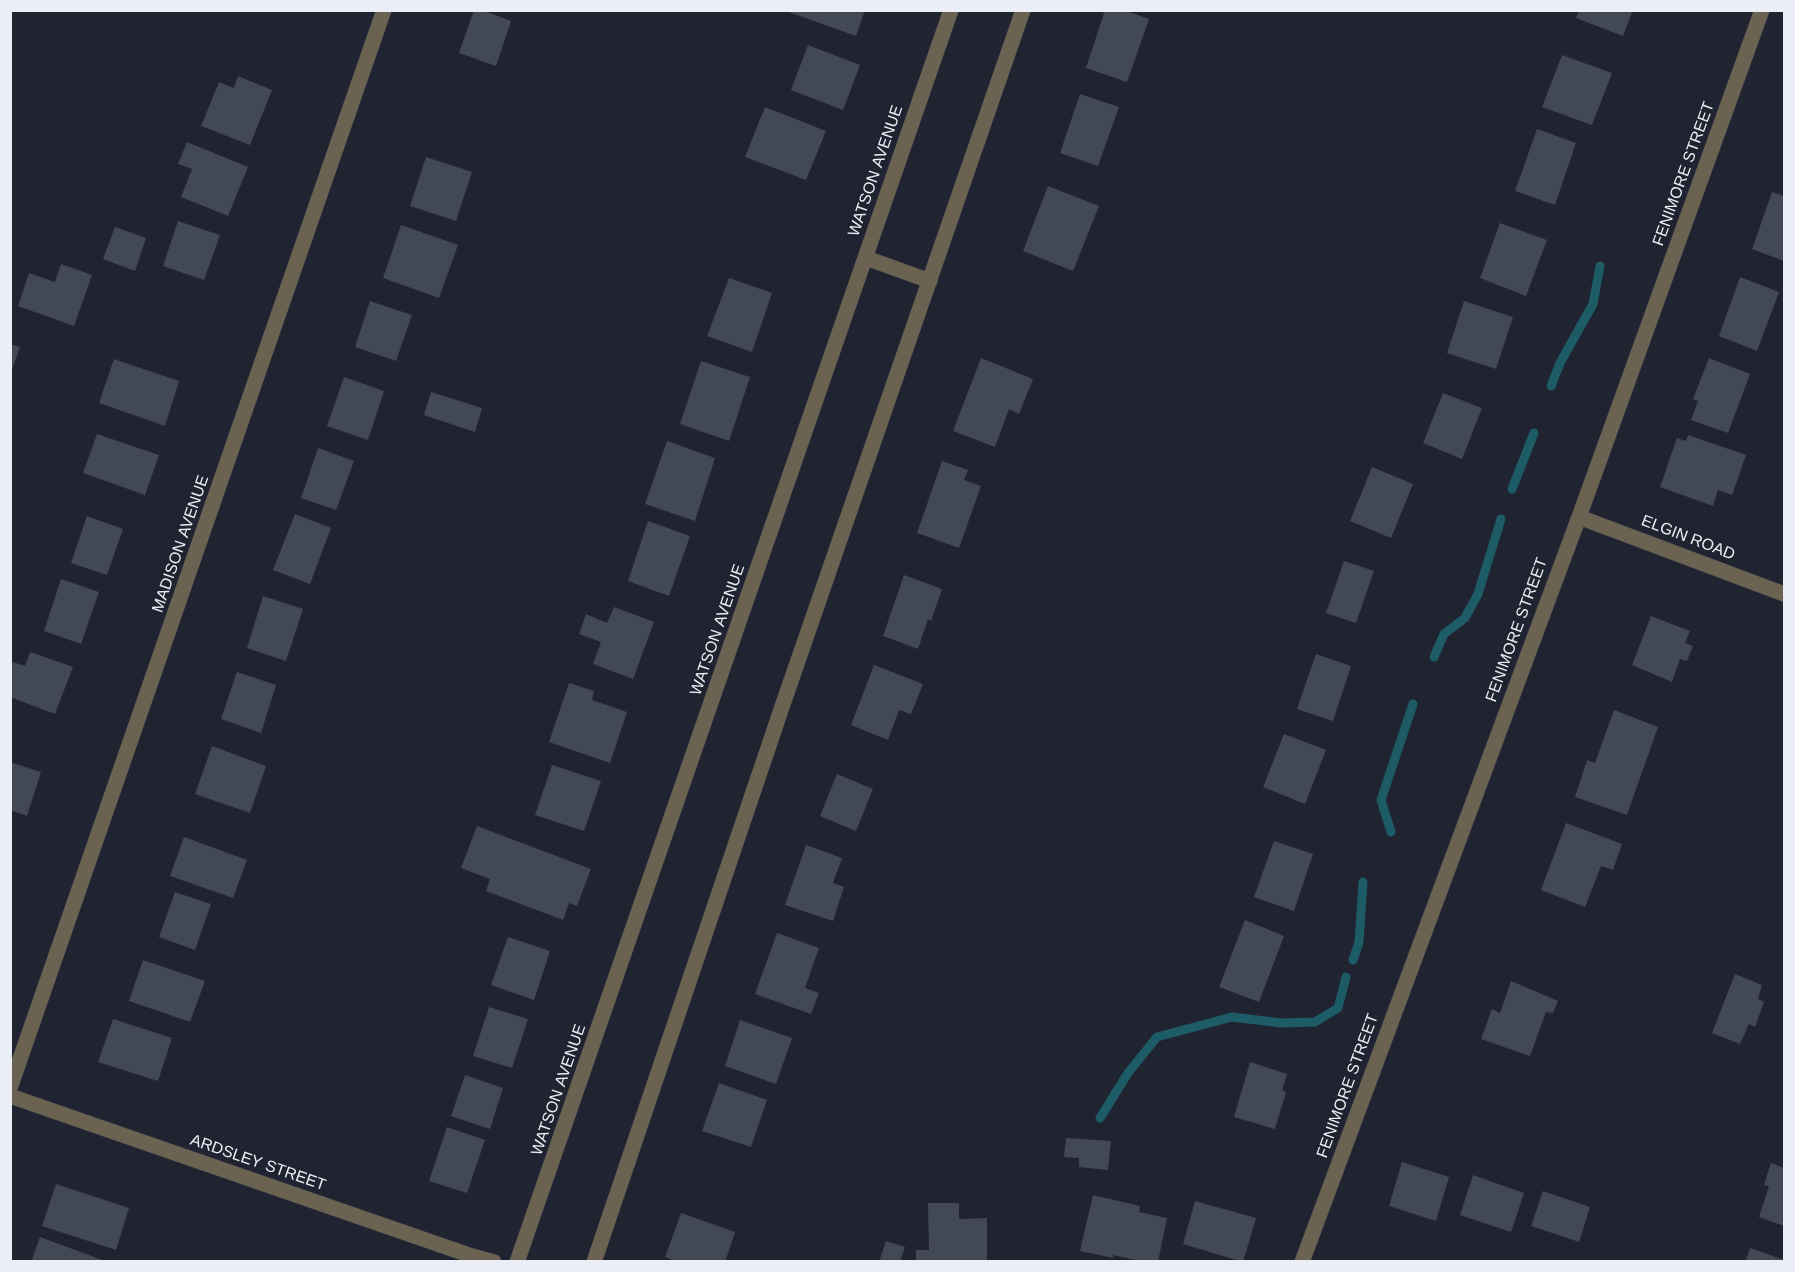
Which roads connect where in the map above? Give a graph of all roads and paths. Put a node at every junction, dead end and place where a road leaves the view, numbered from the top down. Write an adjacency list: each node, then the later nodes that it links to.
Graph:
1 (384, 10): 9 (street, MADISON AVENUE)
2 (951, 10): 5 (street, WATSON AVENUE)
3 (1023, 10): 6 (street)
4 (1762, 10): 7 (street, FENIMORE STREET)
5 (866, 258): 6 (street); 12 (street, WATSON AVENUE)
6 (930, 281): 13 (street)
7 (1579, 517): 8 (street, ELGIN ROAD); 14 (street, FENIMORE STREET)
8 (1785, 594)
9 (10, 1088)
10 (10, 1096): 11 (street, ARDSLEY STREET)
11 (494, 1262)
12 (518, 1262)
13 (594, 1262)
14 (1302, 1262)

